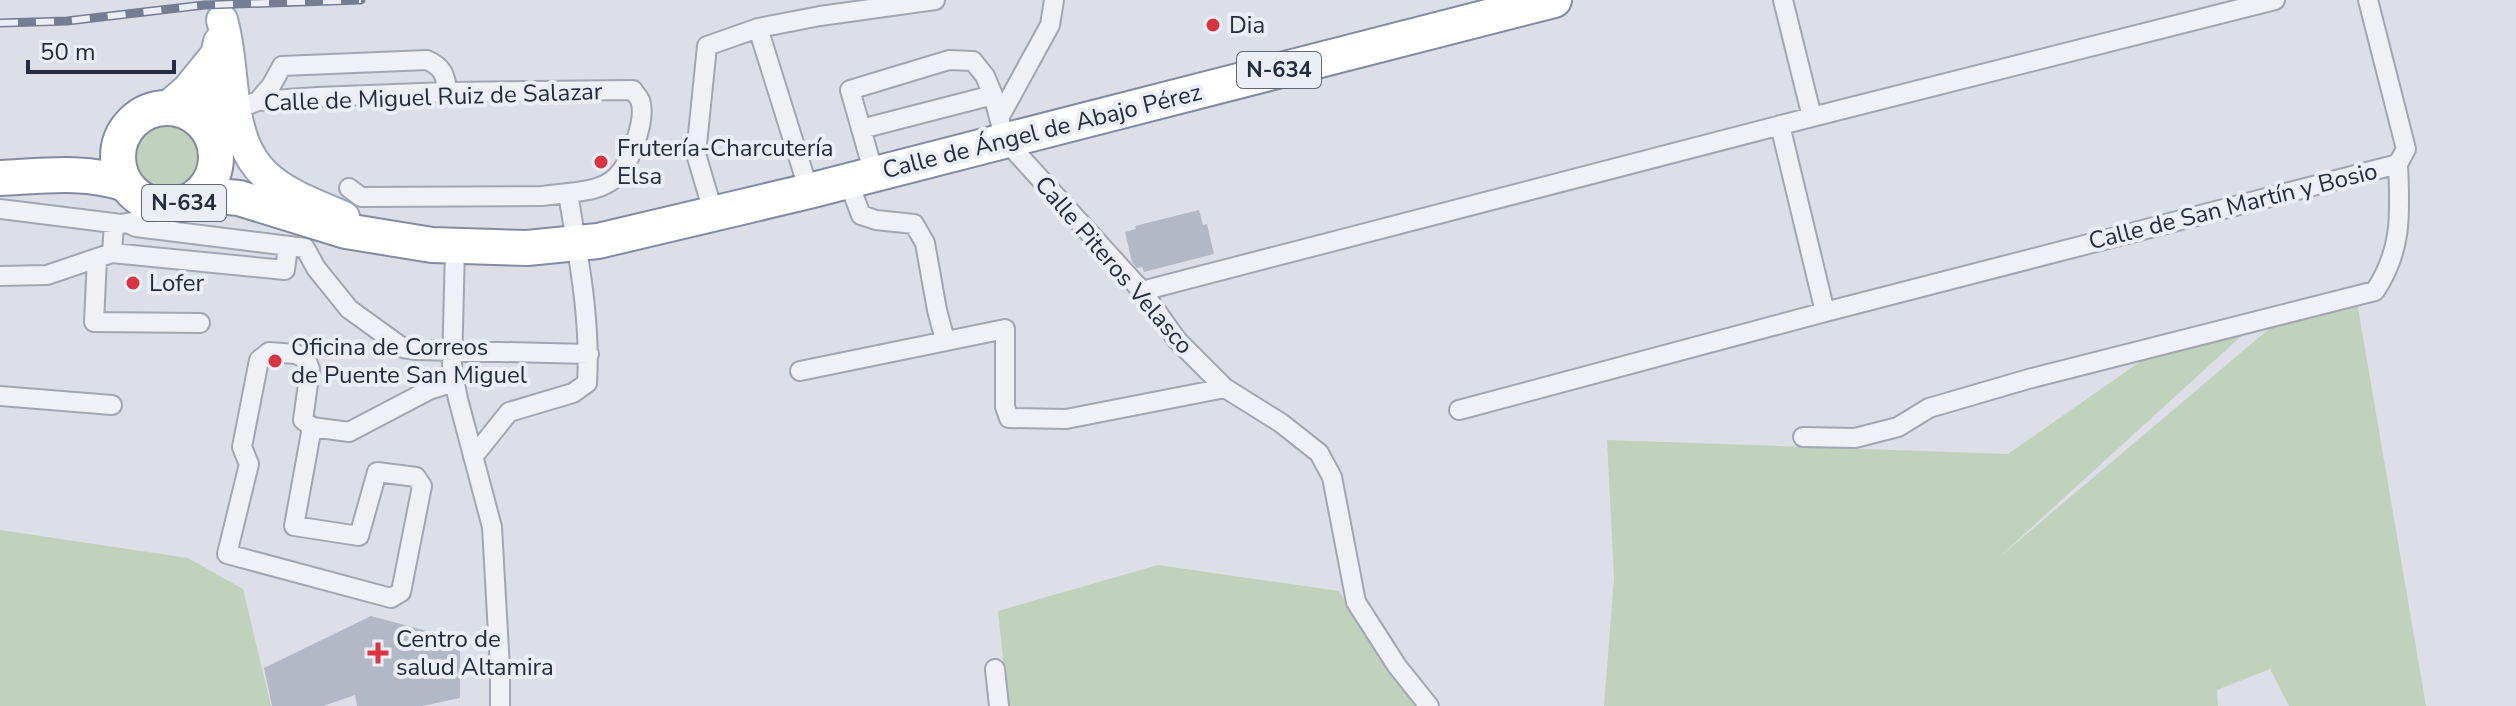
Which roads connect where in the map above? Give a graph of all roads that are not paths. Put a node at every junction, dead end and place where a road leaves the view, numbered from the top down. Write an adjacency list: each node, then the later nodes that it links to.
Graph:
1 (935, 0): 8 (street)
2 (1054, 0): 16 (street)
3 (1554, 0): 16 (highway, Calle de Ángel de Abajo Pérez / N-634)
4 (1783, 0): 12 (street)
5 (2275, 0): 12 (street)
6 (2368, 0): 18 (street)
7 (222, 10): 9 (main road); 13 (main road, N-634)
8 (758, 28): 23 (street); 29 (street)
9 (215, 55): 13 (main road); 13 (main road)
10 (447, 92): 13 (street, Calle de Miguel Ruiz de Salazar); 13 (street); 24 (street, Calle de Miguel Ruiz de Salazar)
11 (993, 95): 15 (street); 15 (street); 16 (street)
12 (1812, 117): 14 (street)
13 (213, 123): 17 (highway, N-634); 25 (highway, N-634); 27 (highway, N-634); 31 (main road, N-634)
14 (1780, 125): 37 (street); 38 (street)
15 (861, 129): 20 (street)
16 (1002, 129): 20 (highway, Calle de Ángel de Abajo Pérez / N-634); 37 (street, Calle Piteros Velasco)
17 (120, 144): 19 (highway, N-634); 21 (highway, N-634)
18 (2398, 164): 38 (street, Calle de San Martín y Bosio); 50 (street, Calle de San Martín y Bosio)
19 (0, 178): 21 (highway, N-634)
20 (861, 178): 23 (highway, Calle de Ángel de Abajo Pérez / N-634); 40 (street)
21 (126, 184): 26 (highway, N-634)
22 (349, 188): 24 (street)
23 (809, 191): 29 (highway, Calle de Ángel de Abajo Pérez / N-634)
24 (568, 193): 32 (street)
25 (191, 200): 26 (highway, N-634); 27 (highway, N-634)
26 (158, 205): 30 (street)
27 (276, 208): 31 (highway, N-634)
28 (0, 209): 30 (street)
29 (714, 215): 32 (highway, Calle de Ángel de Abajo Pérez / N-634)
30 (122, 224): 33 (street); 35 (street)
31 (415, 243): 34 (highway, N-634)
32 (577, 244): 34 (highway, N-634); 42 (street)
33 (288, 246): 35 (street); 41 (street)
34 (455, 247): 41 (street)
35 (104, 255): 36 (street); 39 (street)
36 (0, 276)
37 (1142, 291): 45 (street, Calle Piteros Velasco)
38 (1825, 312): 48 (street, Calle de San Martín y Bosio)
39 (200, 323)
40 (945, 340): 43 (street); 45 (street)
41 (452, 350): 42 (street); 44 (street)
42 (589, 354): 51 (street)
43 (800, 371)
44 (454, 382): 49 (street); 51 (street)
45 (1225, 388): 55 (street, Calle Piteros Velasco)
46 (0, 396): 47 (street)
47 (112, 405)
48 (1459, 410)
49 (312, 427): 49 (street)
50 (1803, 437)
51 (473, 457): 53 (street)
52 (995, 669): 54 (street)
53 (500, 706)
54 (999, 706)
55 (1429, 706)

